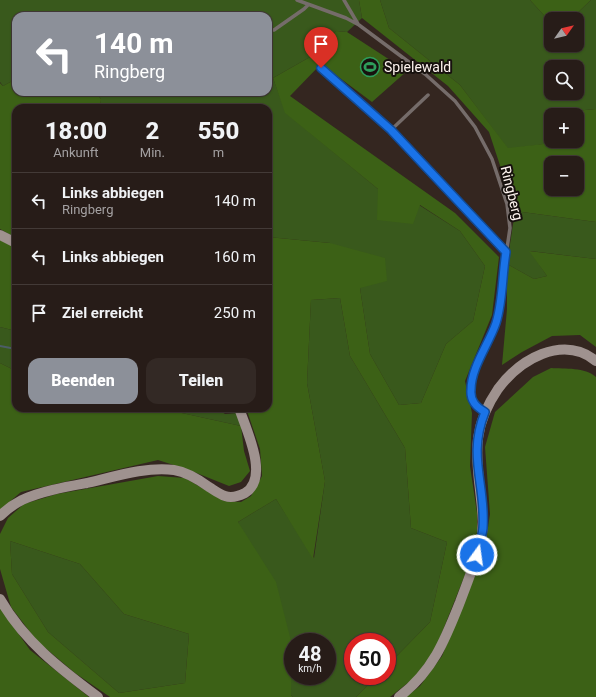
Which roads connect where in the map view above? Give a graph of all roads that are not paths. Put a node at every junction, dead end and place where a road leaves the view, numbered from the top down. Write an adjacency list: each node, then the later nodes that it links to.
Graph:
1 (297, 0): 3 (lane, Ringberg)
2 (344, 0): 4 (lane, Ringberg)
3 (308, 5): 4 (lane, Ringberg); 5 (lane)
4 (358, 25): 11 (lane, Ringberg)
5 (274, 30)
6 (321, 68): 8 (lane)
7 (428, 95): 8 (lane)
8 (391, 130): 11 (lane)
9 (0, 235): 10 (main road)
10 (12, 241)
11 (506, 252): 14 (lane, Ringberg)
12 (596, 361): 14 (main road)
13 (240, 412): 15 (main road)
14 (485, 412): 18 (main road)
15 (0, 516)
16 (0, 599): 17 (main road)
17 (98, 697)
18 (399, 697)

